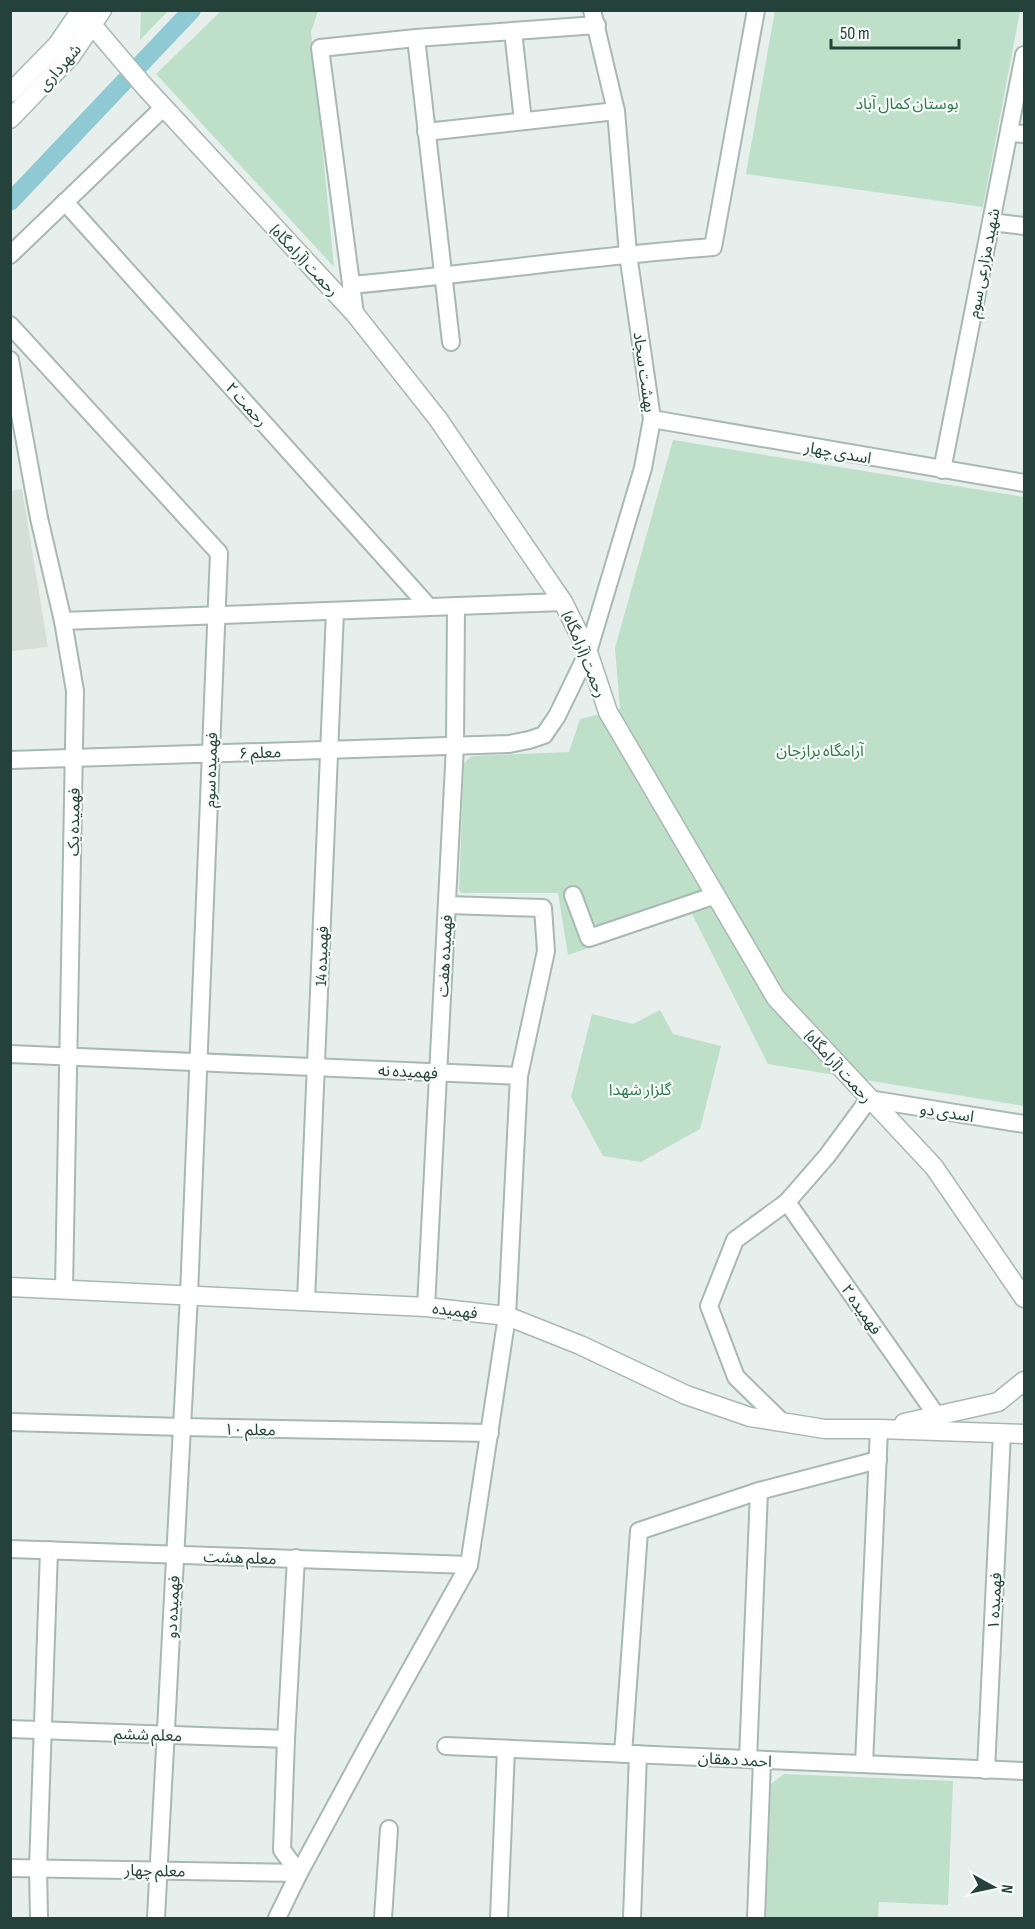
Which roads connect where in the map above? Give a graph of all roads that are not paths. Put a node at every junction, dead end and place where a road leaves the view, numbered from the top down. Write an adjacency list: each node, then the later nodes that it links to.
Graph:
1 (756, 10): 18 (street)
2 (89, 15): 8 (street, شهرداری); 9 (street, رحمت (آرامگاه)); 11 (street, شهرداری)
3 (595, 18): 4 (street); 10 (street, بهشت سجاد)
4 (513, 31): 5 (street); 12 (street)
5 (416, 38): 13 (street); 21 (street)
6 (1024, 55): 7 (street, شهید مزارعی سوم)
7 (1022, 79): 14 (street, شهید مزارعی سوم)
8 (10, 93)
9 (164, 107): 15 (street); 22 (street, رحمت (آرامگاه))
10 (616, 111): 12 (street); 18 (street, بهشت سجاد)
11 (10, 119)
12 (523, 121): 13 (street)
13 (426, 132): 20 (street)
14 (1017, 133): 16 (street, شهید مزارعی سوم)
15 (65, 202): 19 (street); 32 (street, رحمت ۲)
16 (991, 222): 17 (street); 28 (street, شهید مزارعی سوم)
17 (1024, 226)
18 (628, 254): 20 (street); 26 (street, بهشت سجاد)
19 (10, 255)
20 (442, 277): 21 (street); 24 (street)
21 (351, 285): 22 (street)
22 (355, 314): 30 (street, رحمت (آرامگاه))
23 (10, 325): 34 (street, فهمیده سوم)
24 (451, 342)
25 (10, 360): 27 (street, فهمیده یک)
26 (652, 419): 28 (street, اسدی چهار); 36 (street, بهشت سجاد)
27 (17, 432): 35 (street, فهمیده یک)
28 (942, 470): 29 (street, اسدی چهار)
29 (1024, 483)
30 (563, 602): 31 (street); 36 (street, رحمت (آرامگاه))
31 (456, 606): 32 (street); 37 (street, فهمیده هفت)
32 (429, 607): 33 (street)
33 (335, 611): 34 (street); 38 (street, فهمیده 14)
34 (217, 615): 35 (street); 39 (street, فهمیده سوم)
35 (63, 621): 40 (street, فهمیده یک)
36 (588, 652): 37 (street, بهشت سجاد); 43 (street, رحمت (آرامگاه))
37 (455, 746): 38 (street, معلم ۶); 44 (street, فهمیده هفت)
38 (330, 750): 39 (street, معلم ۶); 48 (street, فهمیده 14)
39 (210, 753): 40 (street, معلم ۶); 47 (street, فهمیده سوم)
40 (69, 758): 41 (street, معلم ۶); 46 (street, فهمیده یک)
41 (10, 760)
42 (573, 895): 43 (street)
43 (716, 895): 51 (street, رحمت (آرامگاه))
44 (447, 905): 49 (street, فهمیده هفت); 50 (street)
45 (10, 1054): 46 (street, فهمیده نه)
46 (62, 1056): 47 (street, فهمیده نه); 55 (street, فهمیده یک)
47 (198, 1062): 48 (street, فهمیده نه); 56 (street, فهمیده سوم)
48 (316, 1067): 49 (street, فهمیده نه); 58 (street, فهمیده 14)
49 (438, 1073): 50 (street, فهمیده نه); 59 (street, فهمیده هفت)
50 (519, 1076): 60 (street)
51 (869, 1099): 52 (street, اسدی دو); 53 (street); 57 (street, رحمت (آرامگاه))
52 (1024, 1125)
53 (787, 1202): 62 (street, فهمیده ۲); 64 (street)
54 (10, 1287): 55 (street, فهمیده)
55 (64, 1289): 56 (street, فهمیده)
56 (189, 1295): 58 (street, فهمیده); 65 (street, فهمیده دو)
57 (1024, 1298)
58 (306, 1301): 59 (street, فهمیده)
59 (426, 1307): 60 (street, فهمیده)
60 (507, 1316): 64 (street, فهمیده); 67 (street)
61 (1024, 1381): 62 (street)
62 (937, 1416): 66 (street)
63 (10, 1422): 65 (street, معلم ۱۰)
64 (782, 1422): 66 (street, فهمیده)
65 (182, 1427): 67 (street, معلم ۱۰); 74 (street, فهمیده دو)
66 (879, 1429): 68 (street); 70 (street)
67 (490, 1433): 76 (street)
68 (1002, 1433): 69 (street); 86 (street, فهمیده ۱)
69 (1024, 1434)
70 (878, 1460): 71 (street); 85 (street)
71 (759, 1491): 83 (street); 84 (street)
72 (10, 1549): 73 (street, معلم هشت)
73 (49, 1550): 74 (street, معلم هشت); 78 (street)
74 (175, 1554): 75 (street, معلم هشت); 79 (street, فهمیده دو)
75 (296, 1558): 76 (street, معلم هشت); 80 (street)
76 (469, 1565): 92 (street)
77 (10, 1729): 78 (street, معلم ششم)
78 (43, 1730): 79 (street, معلم ششم); 90 (street)
79 (166, 1735): 80 (street, معلم ششم); 91 (street, فهمیده دو)
80 (286, 1739): 92 (street)
81 (446, 1746): 82 (street, احمد دهقان)
82 (506, 1749): 83 (street, احمد دهقان); 97 (street)
83 (631, 1754): 84 (street, احمد دهقان); 98 (street)
84 (755, 1760): 85 (street, احمد دهقان); 99 (street)
85 (864, 1764): 86 (street, احمد دهقان)
86 (986, 1770): 87 (street, احمد دهقان)
87 (1024, 1772)
88 (389, 1829): 96 (street)
89 (10, 1868): 90 (street, معلم چهار)
90 (38, 1868): 91 (street, معلم چهار); 93 (street)
91 (159, 1869): 92 (street, معلم چهار); 94 (street, فهمیده دو)
92 (299, 1873): 95 (street)
93 (39, 1918)
94 (156, 1918)
95 (277, 1918)
96 (382, 1918)
97 (499, 1918)
98 (632, 1918)
99 (756, 1918)

